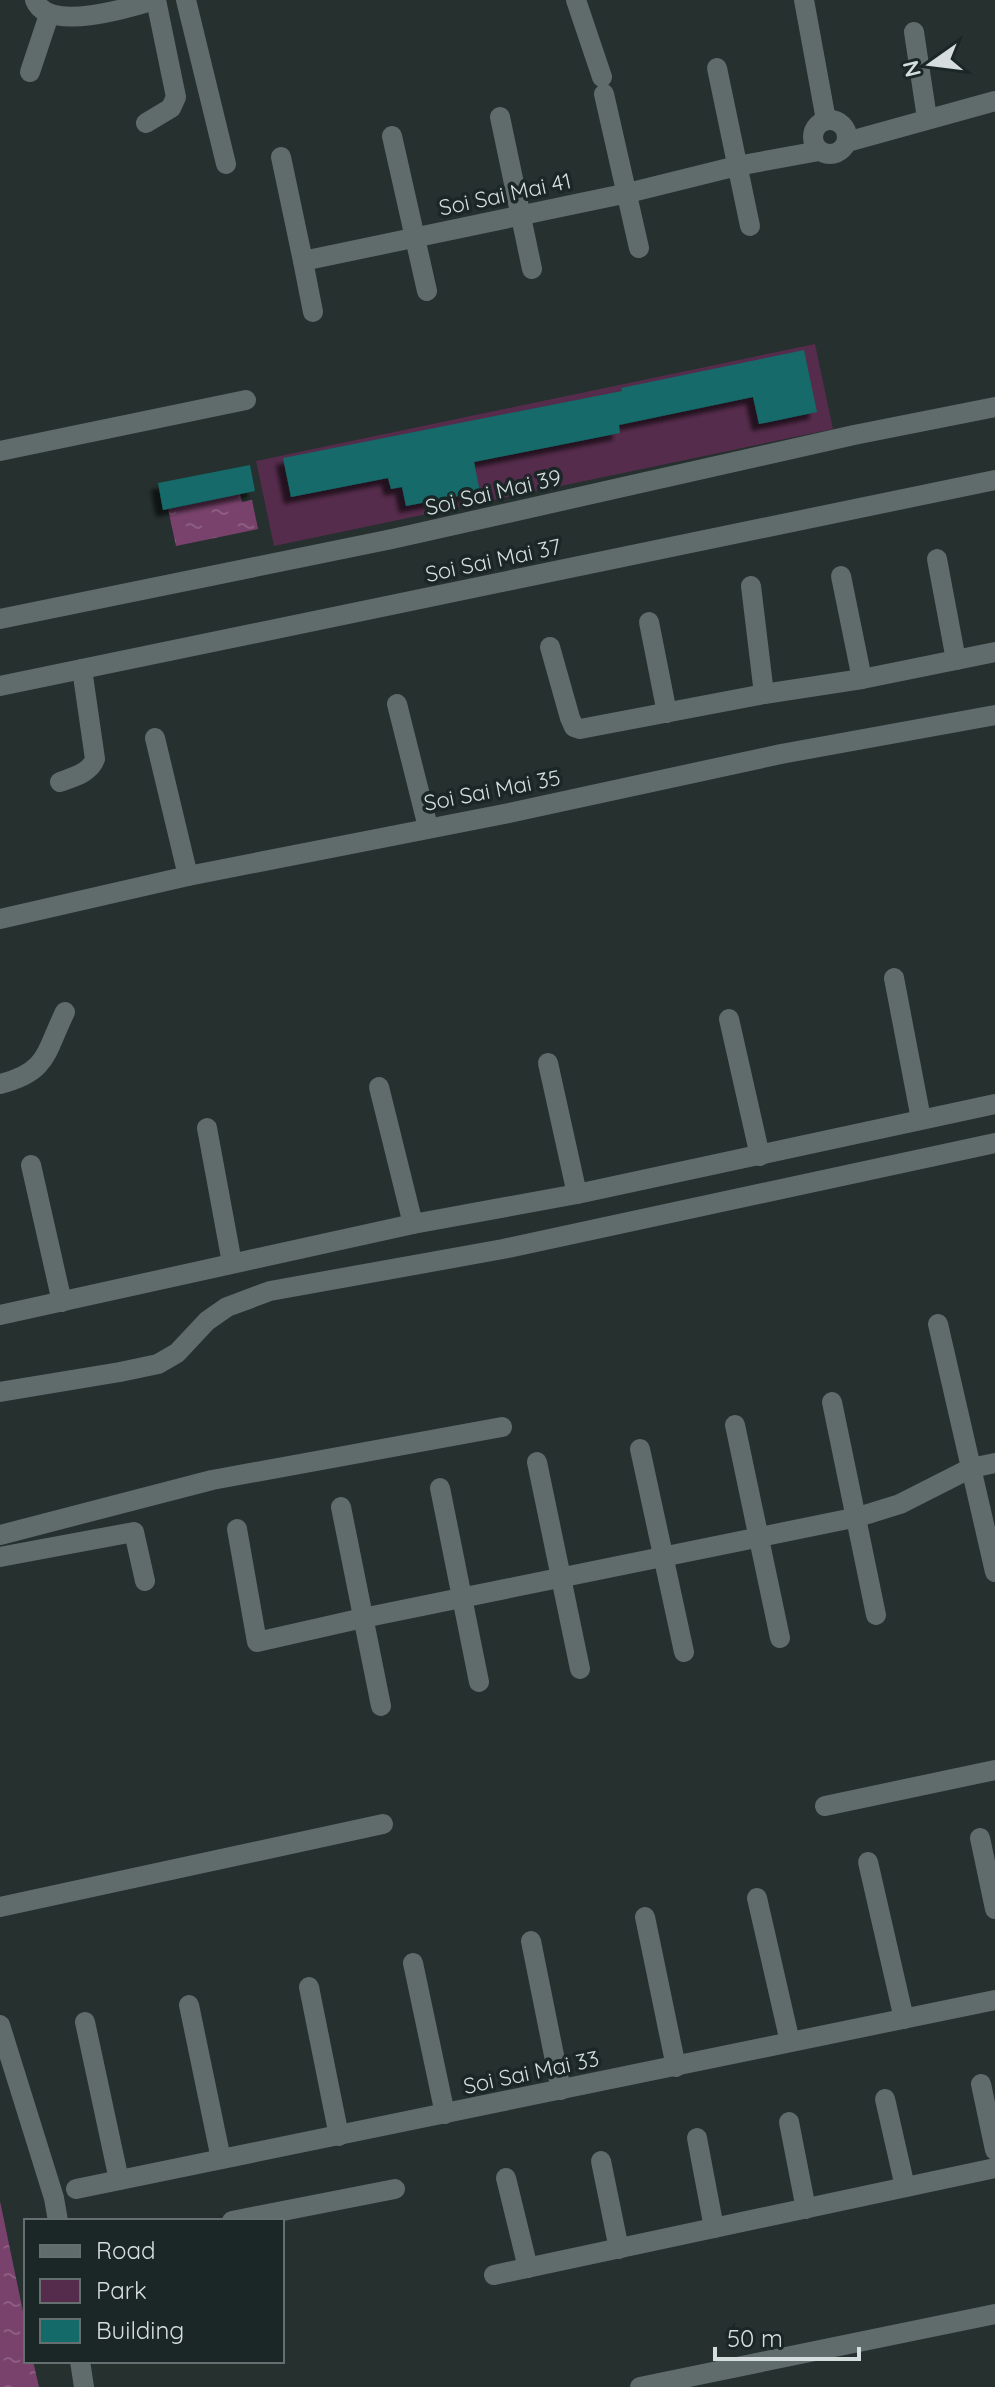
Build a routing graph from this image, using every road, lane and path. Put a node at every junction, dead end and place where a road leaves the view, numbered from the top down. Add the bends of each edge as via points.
1 (186, 0) edge
2 (576, 0) edge
3 (804, 0) edge
4 (151, 1) edge
5 (42, 8) edge
6 (914, 32) dead end
7 (717, 68) dead end
8 (30, 72) dead end
9 (995, 101) edge
10 (500, 117) dead end
11 (927, 118) junction
12 (826, 120) junction
13 (146, 123) dead end
14 (392, 136) dead end
15 (847, 142) junction
16 (819, 151) junction
17 (281, 157) dead end
18 (226, 164) dead end
19 (737, 166) junction
20 (628, 193) junction
21 (521, 216) junction
22 (750, 226) dead end
23 (415, 237) junction
24 (639, 248) dead end
25 (303, 261) junction
26 (532, 269) dead end
27 (427, 291) dead end
28 (313, 312) dead end
29 (246, 400) dead end
30 (995, 407) edge
31 (0, 451) edge
32 (995, 480) edge
33 (937, 559) dead end
34 (841, 576) dead end
35 (751, 586) dead end
36 (0, 619) edge
37 (649, 622) dead end
38 (550, 647) dead end
39 (995, 652) edge
40 (956, 660) junction
41 (82, 669) junction
42 (862, 679) junction
43 (0, 686) edge
44 (764, 694) junction
45 (397, 704) dead end
46 (667, 713) junction
47 (995, 715) edge
48 (155, 738) dead end
49 (60, 782) dead end
50 (428, 827) junction
51 (188, 876) junction
52 (0, 919) edge
53 (894, 978) dead end
54 (65, 1012) dead end
55 (729, 1019) dead end
56 (548, 1063) dead end
57 (0, 1084) edge
58 (379, 1087) dead end
59 (995, 1104) edge
60 (921, 1119) junction
61 (207, 1128) dead end
62 (995, 1143) edge
63 (760, 1156) junction
64 (31, 1165) dead end
65 (577, 1194) junction
66 (413, 1224) junction
67 (232, 1263) junction
68 (62, 1302) junction
69 (0, 1315) edge
70 (938, 1324) dead end
71 (0, 1392) edge
72 (832, 1402) dead end
73 (735, 1425) dead end
74 (502, 1427) dead end
75 (640, 1449) dead end
76 (537, 1462) dead end
77 (995, 1463) edge
78 (971, 1468) junction
79 (440, 1488) dead end
80 (341, 1507) dead end
81 (856, 1518) junction
82 (237, 1529) dead end
83 (0, 1535) edge
84 (759, 1538) junction
85 (0, 1557) edge
86 (664, 1558) junction
87 (995, 1572) edge
88 (561, 1579) junction
89 (145, 1581) dead end
90 (462, 1598) junction
91 (876, 1615) dead end
92 (363, 1618) junction
93 (780, 1638) dead end
94 (684, 1652) dead end
95 (580, 1669) dead end
96 (479, 1682) dead end
97 (381, 1706) dead end
98 (995, 1770) edge
99 (825, 1806) dead end
100 (383, 1824) dead end
101 (980, 1838) dead end
102 (868, 1862) dead end
103 (757, 1898) dead end
104 (0, 1907) edge
105 (995, 1909) edge
106 (645, 1917) dead end
107 (531, 1941) dead end
108 (413, 1963) dead end
109 (309, 1987) dead end
110 (995, 2000) edge
111 (189, 2005) dead end
112 (904, 2019) junction
113 (85, 2022) dead end
114 (0, 2025) edge
115 (790, 2042) junction
116 (676, 2067) junction
117 (981, 2084) dead end
118 (561, 2090) junction
119 (885, 2099) dead end
120 (445, 2114) junction
121 (789, 2122) dead end
122 (339, 2136) junction
123 (697, 2138) dead end
124 (995, 2150) edge
125 (221, 2159) junction
126 (601, 2161) dead end
127 (995, 2168) edge
128 (506, 2178) dead end
129 (119, 2180) junction
130 (905, 2187) junction
131 (76, 2189) dead end
132 (395, 2189) dead end
133 (806, 2209) junction
134 (58, 2219) edge
135 (242, 2219) edge
136 (714, 2228) junction
137 (619, 2249) junction
138 (528, 2268) junction
139 (494, 2275) dead end
140 (995, 2314) edge
141 (80, 2363) edge
142 (84, 2387) edge
143 (640, 2387) edge

1 - 18 street
2 - 20 street
3 - 12 street
4 - 5 street via 72,18
4 - 13 street via 176,97 171,108
5 - 8 street
6 - 11 street
7 - 19 street
9 - 11 street
10 - 21 street
11 - 15 street
12 - 15 street via 842,125
12 - 16 street via 813,133
14 - 23 street
15 - 16 street via 835,154
16 - 19 street, Soi Sai Mai 41
17 - 25 street
19 - 20 street, Soi Sai Mai 41
19 - 22 street
20 - 21 street, Soi Sai Mai 41
20 - 24 street
21 - 23 street, Soi Sai Mai 41
21 - 26 street
23 - 25 street, Soi Sai Mai 41
23 - 27 street
25 - 28 street
29 - 31 street
30 - 36 street, Soi Sai Mai 39
32 - 41 street, Soi Sai Mai 37
33 - 40 street
34 - 42 street
35 - 44 street
37 - 46 street
38 - 46 street via 574,727 591,729
39 - 40 street
40 - 42 street
41 - 43 street, Soi Sai Mai 37
41 - 49 street via 95,759 85,771
42 - 44 street
44 - 46 street
45 - 50 street
47 - 50 street, Soi Sai Mai 35
48 - 51 street
50 - 51 street, Soi Sai Mai 35
51 - 52 street, Soi Sai Mai 35
53 - 60 street
54 - 57 street via 43,1063 22,1079
55 - 63 street
56 - 65 street
58 - 66 street
59 - 60 street
60 - 63 street
61 - 67 street
62 - 71 street via 503,1249 270,1291 227,1307 158,1364
63 - 65 street
64 - 68 street
65 - 66 street
66 - 67 street
67 - 68 street
68 - 69 street
70 - 78 street
72 - 81 street
73 - 84 street
74 - 83 street via 212,1480
75 - 86 street
76 - 88 street
77 - 78 street
78 - 81 street via 900,1504
78 - 87 street
79 - 90 street
80 - 92 street
81 - 84 street
81 - 91 street
82 - 92 street via 257,1642
84 - 86 street
84 - 93 street
85 - 89 street via 134,1532
86 - 88 street
86 - 94 street
88 - 90 street
88 - 95 street
90 - 92 street
90 - 96 street
92 - 97 street
98 - 99 street
100 - 104 street
101 - 105 street
102 - 112 street
103 - 115 street
106 - 116 street
107 - 118 street
108 - 120 street
109 - 122 street
110 - 112 street, Soi Sai Mai 33
111 - 125 street
112 - 115 street, Soi Sai Mai 33
113 - 129 street
114 - 134 street
115 - 116 street, Soi Sai Mai 33
116 - 118 street, Soi Sai Mai 33
117 - 124 street
118 - 120 street, Soi Sai Mai 33
119 - 130 street
120 - 122 street, Soi Sai Mai 33
121 - 133 street
122 - 125 street, Soi Sai Mai 33
123 - 136 street
125 - 129 street, Soi Sai Mai 33
126 - 137 street
127 - 130 street
128 - 138 street
129 - 131 street, Soi Sai Mai 33
130 - 133 street
132 - 135 street
133 - 136 street
136 - 137 street
137 - 138 street
138 - 139 street
140 - 143 street
141 - 142 street

